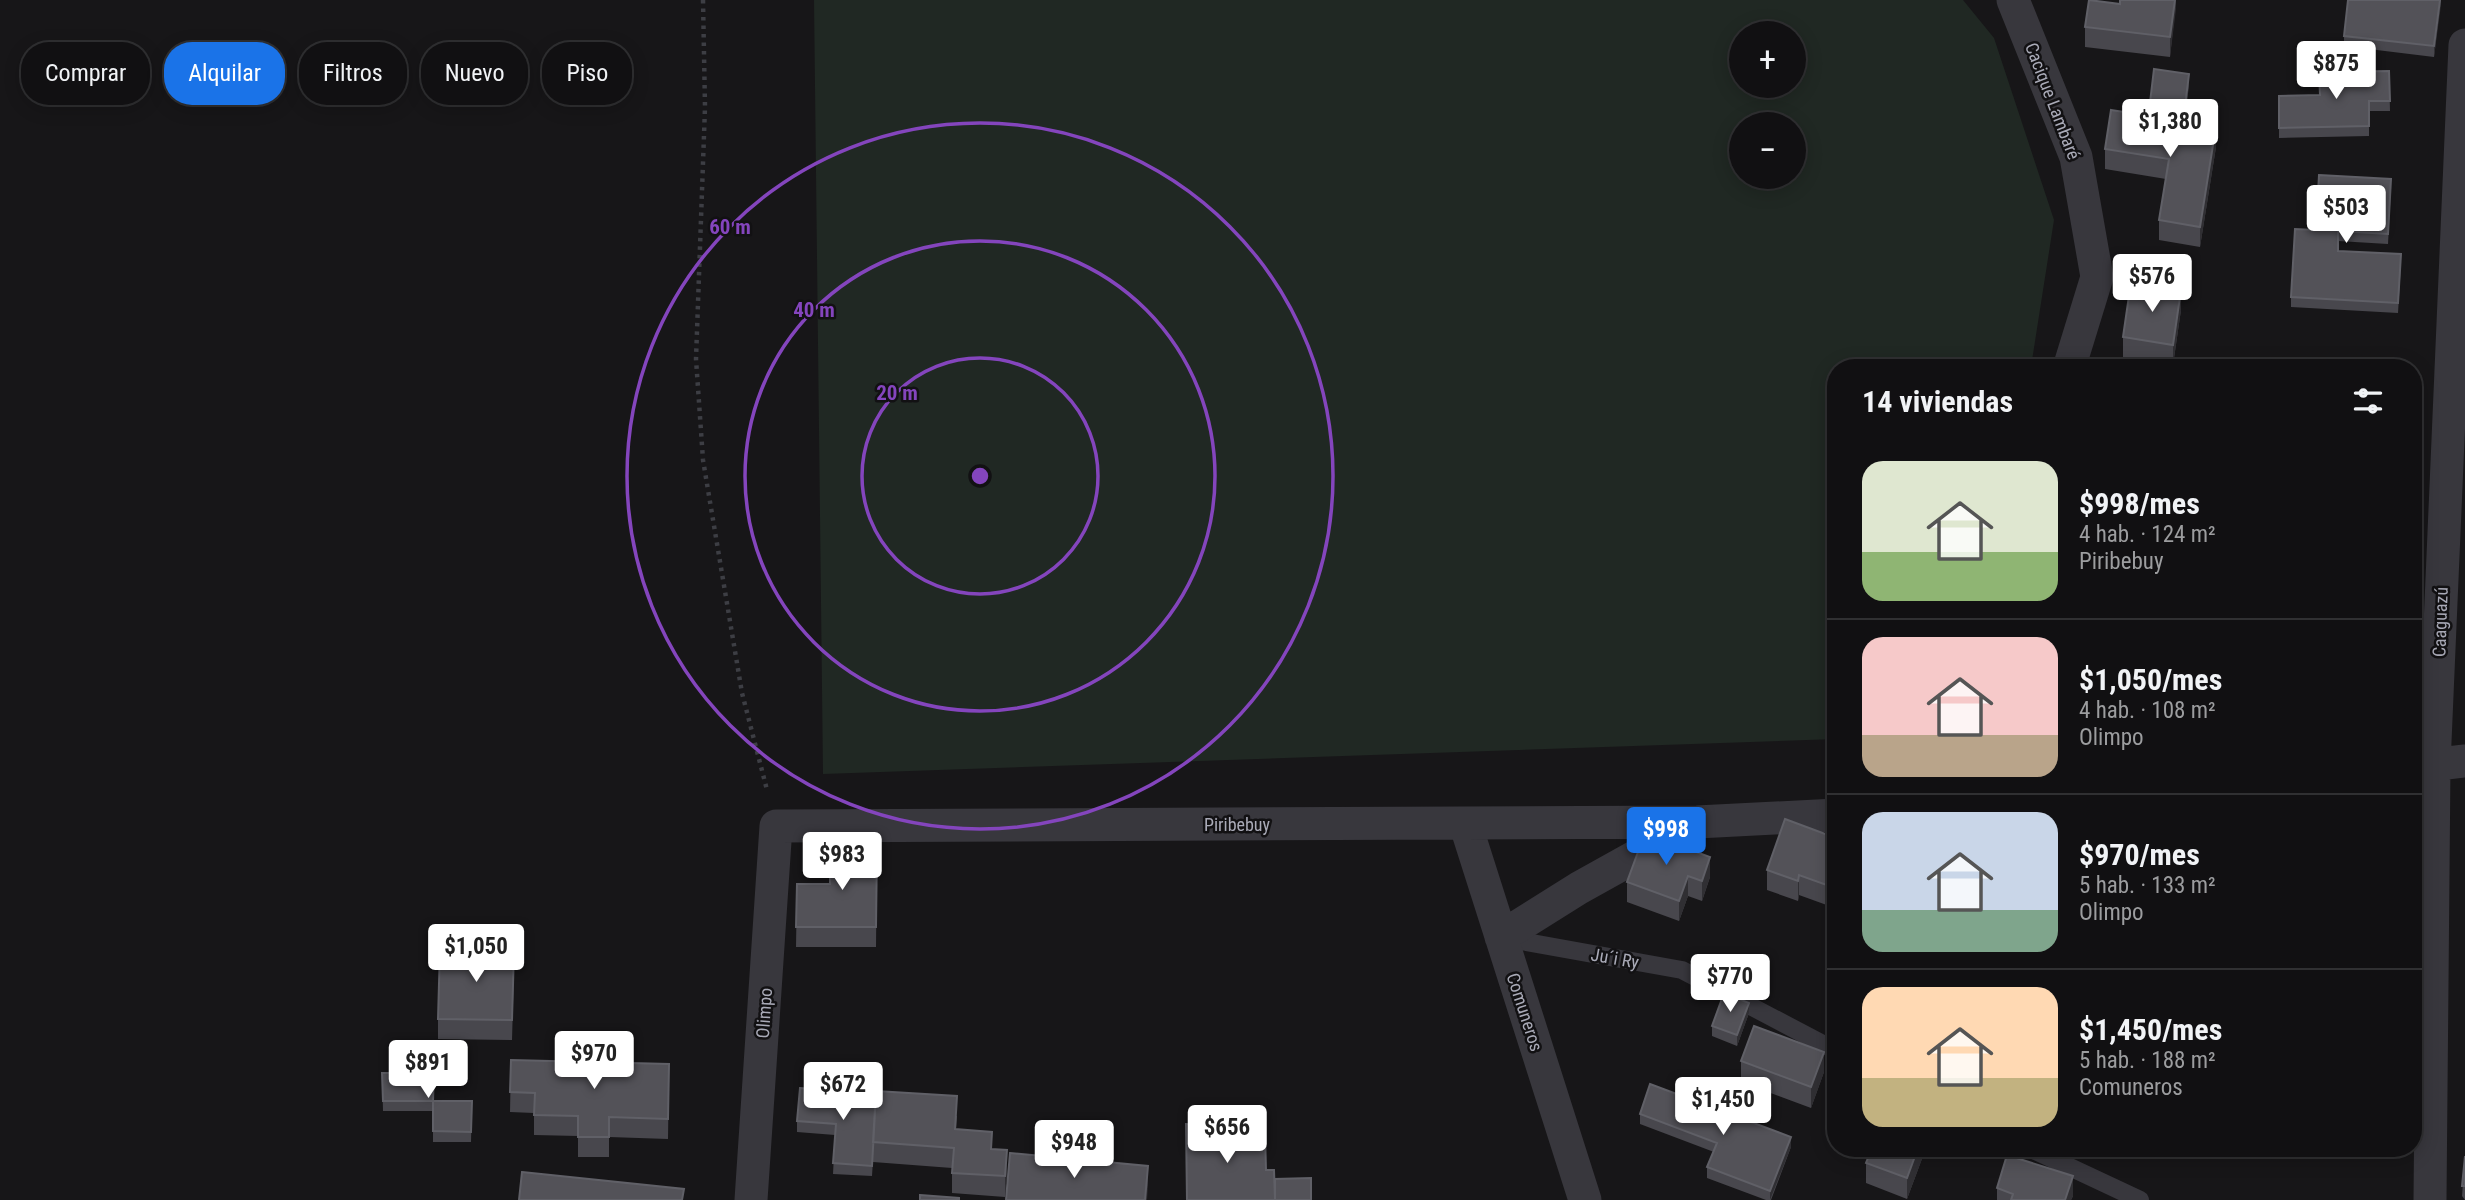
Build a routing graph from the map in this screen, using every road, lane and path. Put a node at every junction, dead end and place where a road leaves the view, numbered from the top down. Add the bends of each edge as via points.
1 (704, 0) edge
2 (2013, 0) edge
3 (2465, 45) edge
4 (2072, 359) edge
5 (2437, 764) edge
6 (1827, 815) edge
7 (1697, 822) junction
8 (1465, 823) junction
9 (776, 825) junction
10 (1501, 937) junction
11 (1827, 1046) edge
12 (2048, 1157) edge
13 (751, 1200) edge
14 (1585, 1200) edge
15 (2140, 1200) edge
16 (2430, 1200) edge

1 - 9 path via 696,359 703,460 743,693
2 - 4 street, Cacique Lambaré via 2076,157 2097,277
3 - 5 street, Caaguazú
5 - 16 street, Caaguazú
6 - 7 street, Piribebuy
7 - 8 street, Piribebuy
7 - 10 street, Piribebuy
8 - 9 street, Piribebuy
8 - 10 street, Comuneros
9 - 13 street, Olimpo
10 - 11 lane, Ju´i Ry via 1682,970
10 - 14 street, Comuneros
12 - 15 lane

